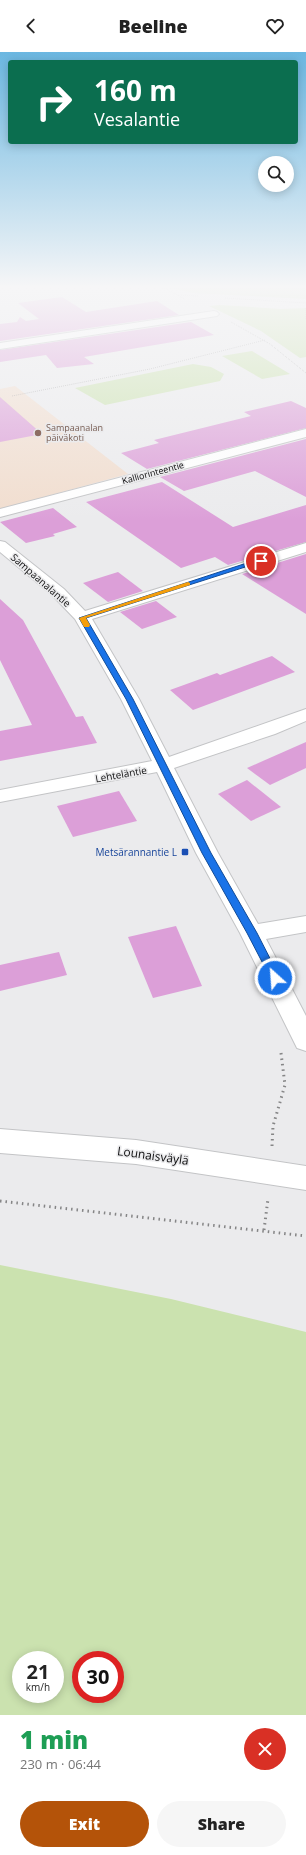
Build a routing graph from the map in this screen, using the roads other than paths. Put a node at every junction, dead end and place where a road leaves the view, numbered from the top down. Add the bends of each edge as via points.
1 (306, 433) edge
2 (0, 513) edge
3 (0, 545) edge
4 (306, 547) edge
5 (82, 618) junction
6 (306, 716) edge
7 (164, 765) junction
8 (0, 796) edge
9 (306, 924) edge
10 (252, 933) junction
11 (306, 1041) edge
12 (0, 1142) edge
13 (306, 1178) edge

1 - 2 street, Kalliorinteentie
3 - 5 street, Sampaanalantie via 58,592
4 - 5 street
5 - 7 street, Sampaanalantie via 130,699
6 - 7 street, Lehteläntie
7 - 8 street, Lehteläntie
7 - 10 street, Sampaanalantie via 206,853
9 - 10 street
10 - 11 street, Sampaanalantie
12 - 13 street, Lounaisväylä via 136,1152

